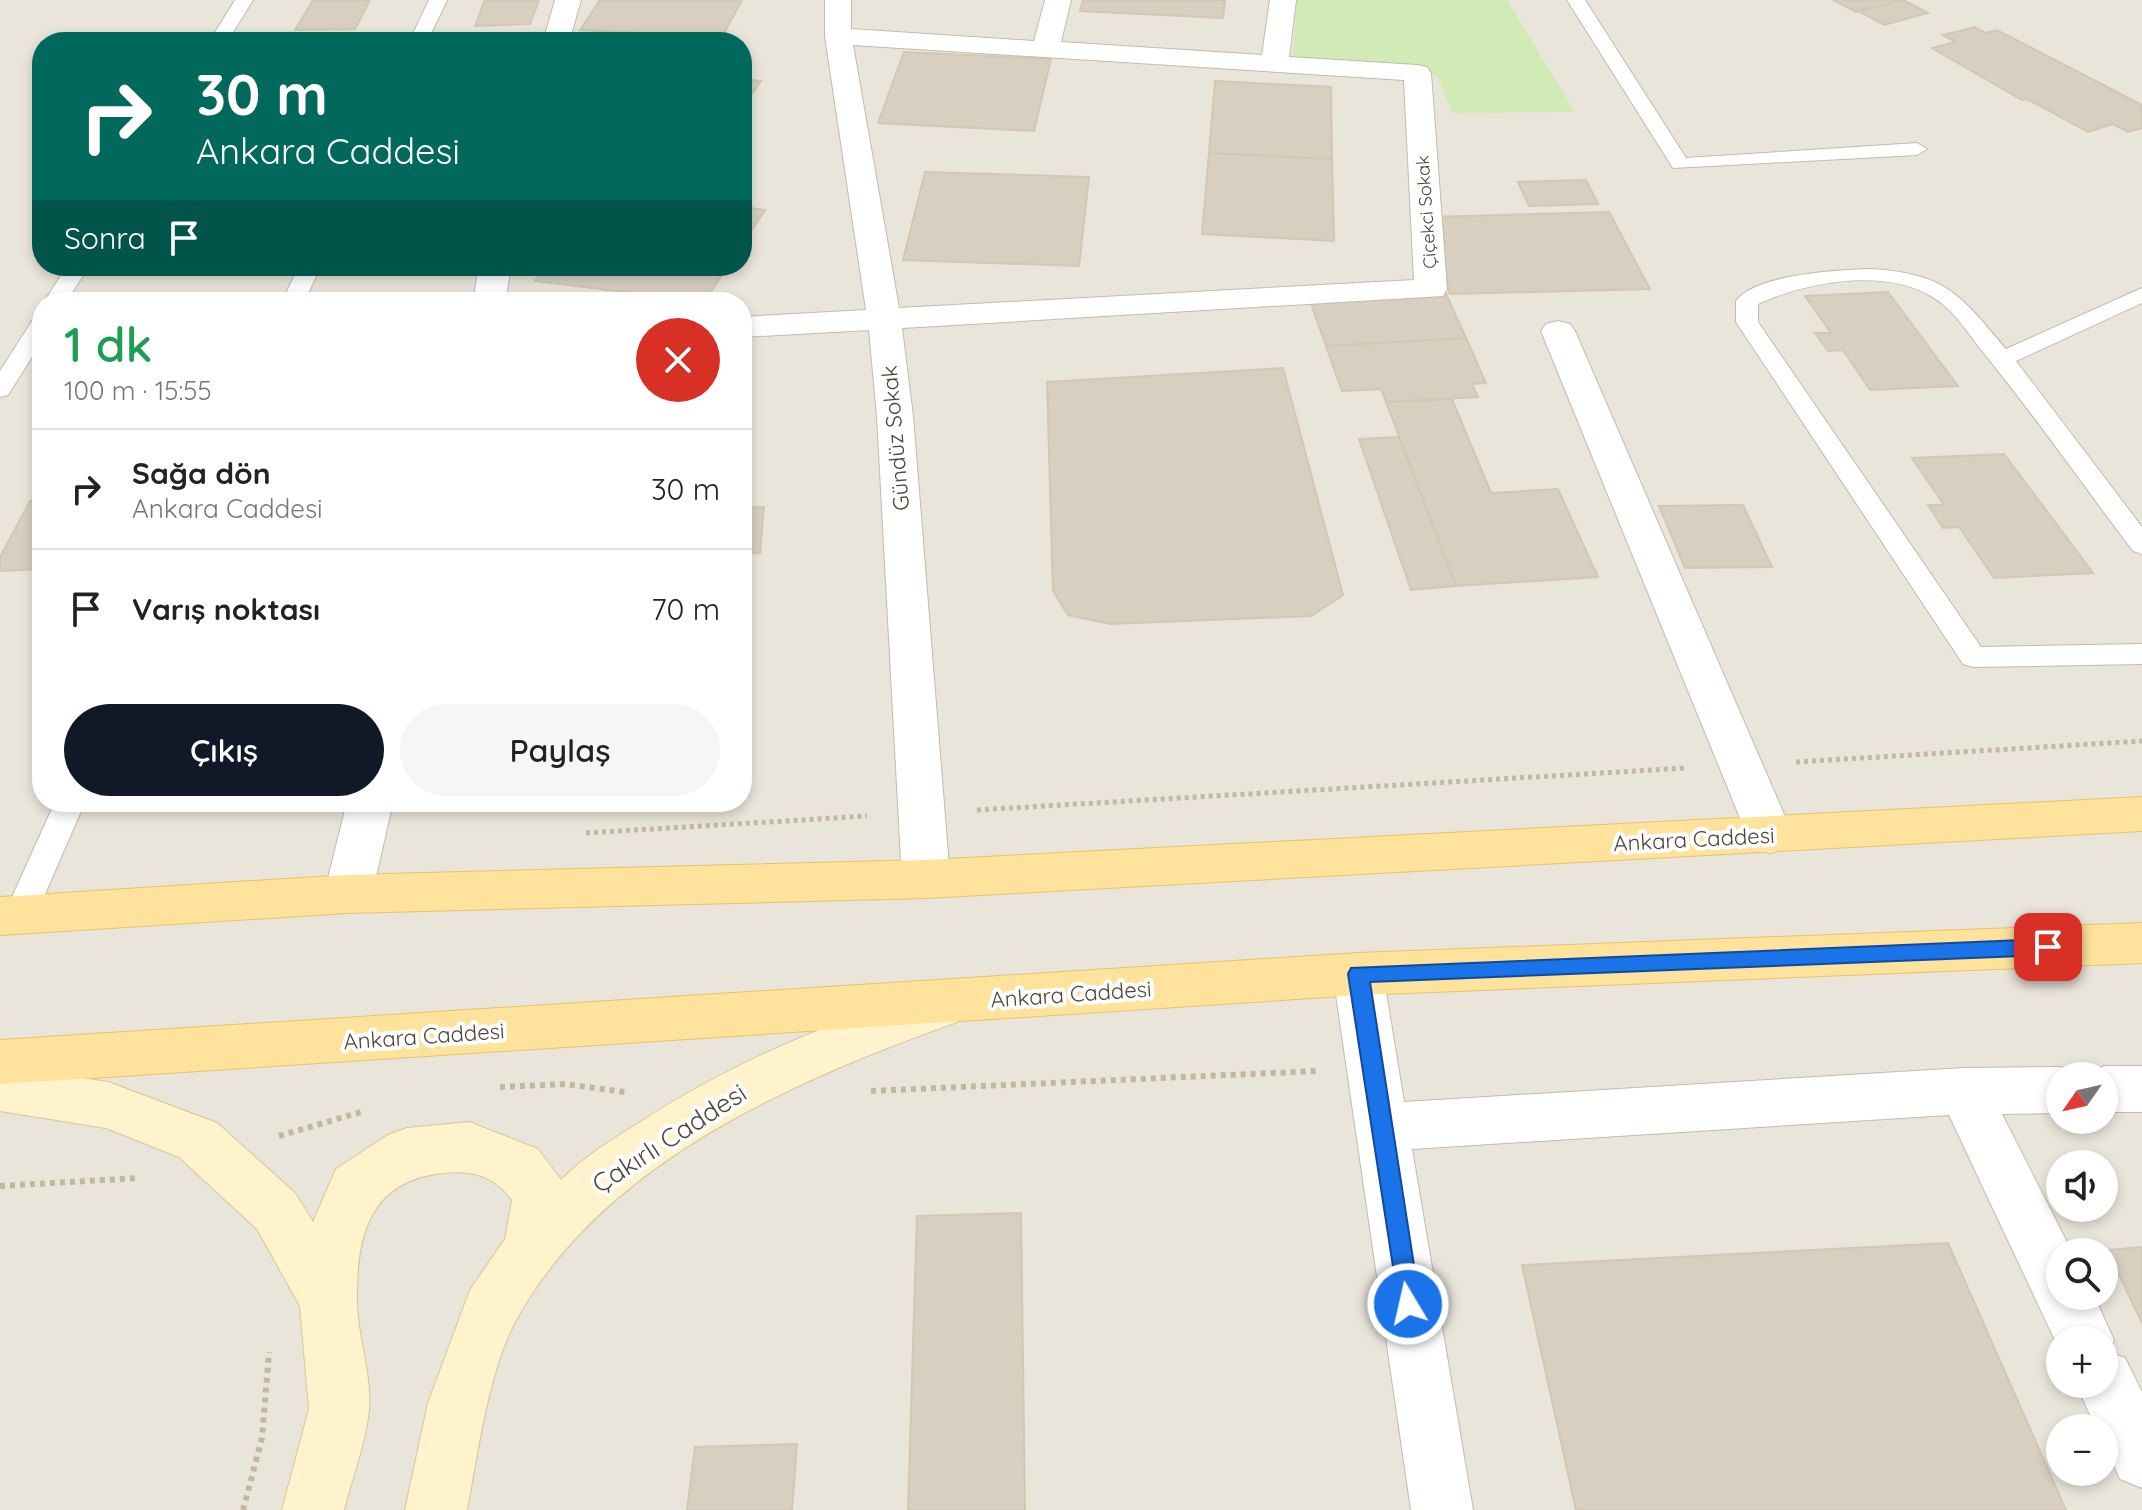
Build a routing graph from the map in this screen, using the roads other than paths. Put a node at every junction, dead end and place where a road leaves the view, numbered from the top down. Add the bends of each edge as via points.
1 (244, 0) edge
2 (438, 0) edge
3 (568, 0) edge
4 (1058, 0) edge
5 (1283, 0) edge
6 (1576, 0) edge
7 (838, 18) edge
8 (224, 32) edge
9 (423, 32) edge
10 (559, 32) edge
11 (1046, 47) junction
12 (1274, 64) junction
13 (1917, 149) dead end
14 (2142, 295) edge
15 (884, 318) junction
16 (752, 326) edge
17 (1558, 331) dead end
18 (32, 339) edge
19 (2002, 359) junction
20 (0, 390) edge
21 (2142, 545) edge
22 (2142, 654) edge
23 (65, 812) edge
24 (368, 812) edge
25 (2142, 814) edge
26 (1770, 835) junction
27 (926, 879) junction
28 (348, 894) junction
29 (10, 915) edge
30 (2142, 943) edge
31 (1358, 974) junction
32 (952, 1002) junction
33 (0, 1062) edge
34 (0, 1088) edge
35 (2118, 1089) edge
36 (2142, 1089) edge
37 (2046, 1090) edge
38 (1964, 1091) junction
39 (1380, 1127) junction
40 (532, 1248) junction
41 (2046, 1259) edge
42 (328, 1300) junction
43 (2113, 1398) edge
44 (2142, 1457) edge
45 (313, 1510) edge
46 (436, 1510) edge
47 (1442, 1510) edge

1 - 8 lane
2 - 9 lane
3 - 10 street
4 - 11 street
5 - 12 street
6 - 13 lane via 1680,164
7 - 11 street, Çiçekci Sokak
7 - 15 street, Gündüz Sokak
11 - 12 street, Çiçekci Sokak
12 - 15 street, Çiçekci Sokak via 1417,73 1431,289
14 - 19 lane
15 - 16 street, Çiçekci Sokak
15 - 27 street, Gündüz Sokak
17 - 26 street
18 - 20 lane
19 - 21 lane
19 - 22 lane via 1942,292 1907,276 1804,283 1747,301 1747,322 1973,657
23 - 29 lane
24 - 28 street
25 - 26 main road, Ankara Caddesi
26 - 27 main road, Ankara Caddesi
27 - 28 main road, Ankara Caddesi
28 - 29 main road, Ankara Caddesi
30 - 31 main road, Ankara Caddesi
31 - 32 main road, Ankara Caddesi
31 - 39 street
32 - 33 main road, Ankara Caddesi
32 - 40 street, Çakırlı Caddesi via 831,1045 715,1102 602,1176
34 - 42 street via 108,1105 198,1140 276,1211
35 - 36 street
37 - 38 street
38 - 39 street
38 - 41 street
39 - 47 street
40 - 42 street via 540,1194 519,1166 469,1146 407,1152 355,1187 337,1231
40 - 46 street, Çakırlı Caddesi via 490,1310 458,1403
42 - 45 street via 339,1409
43 - 44 street

